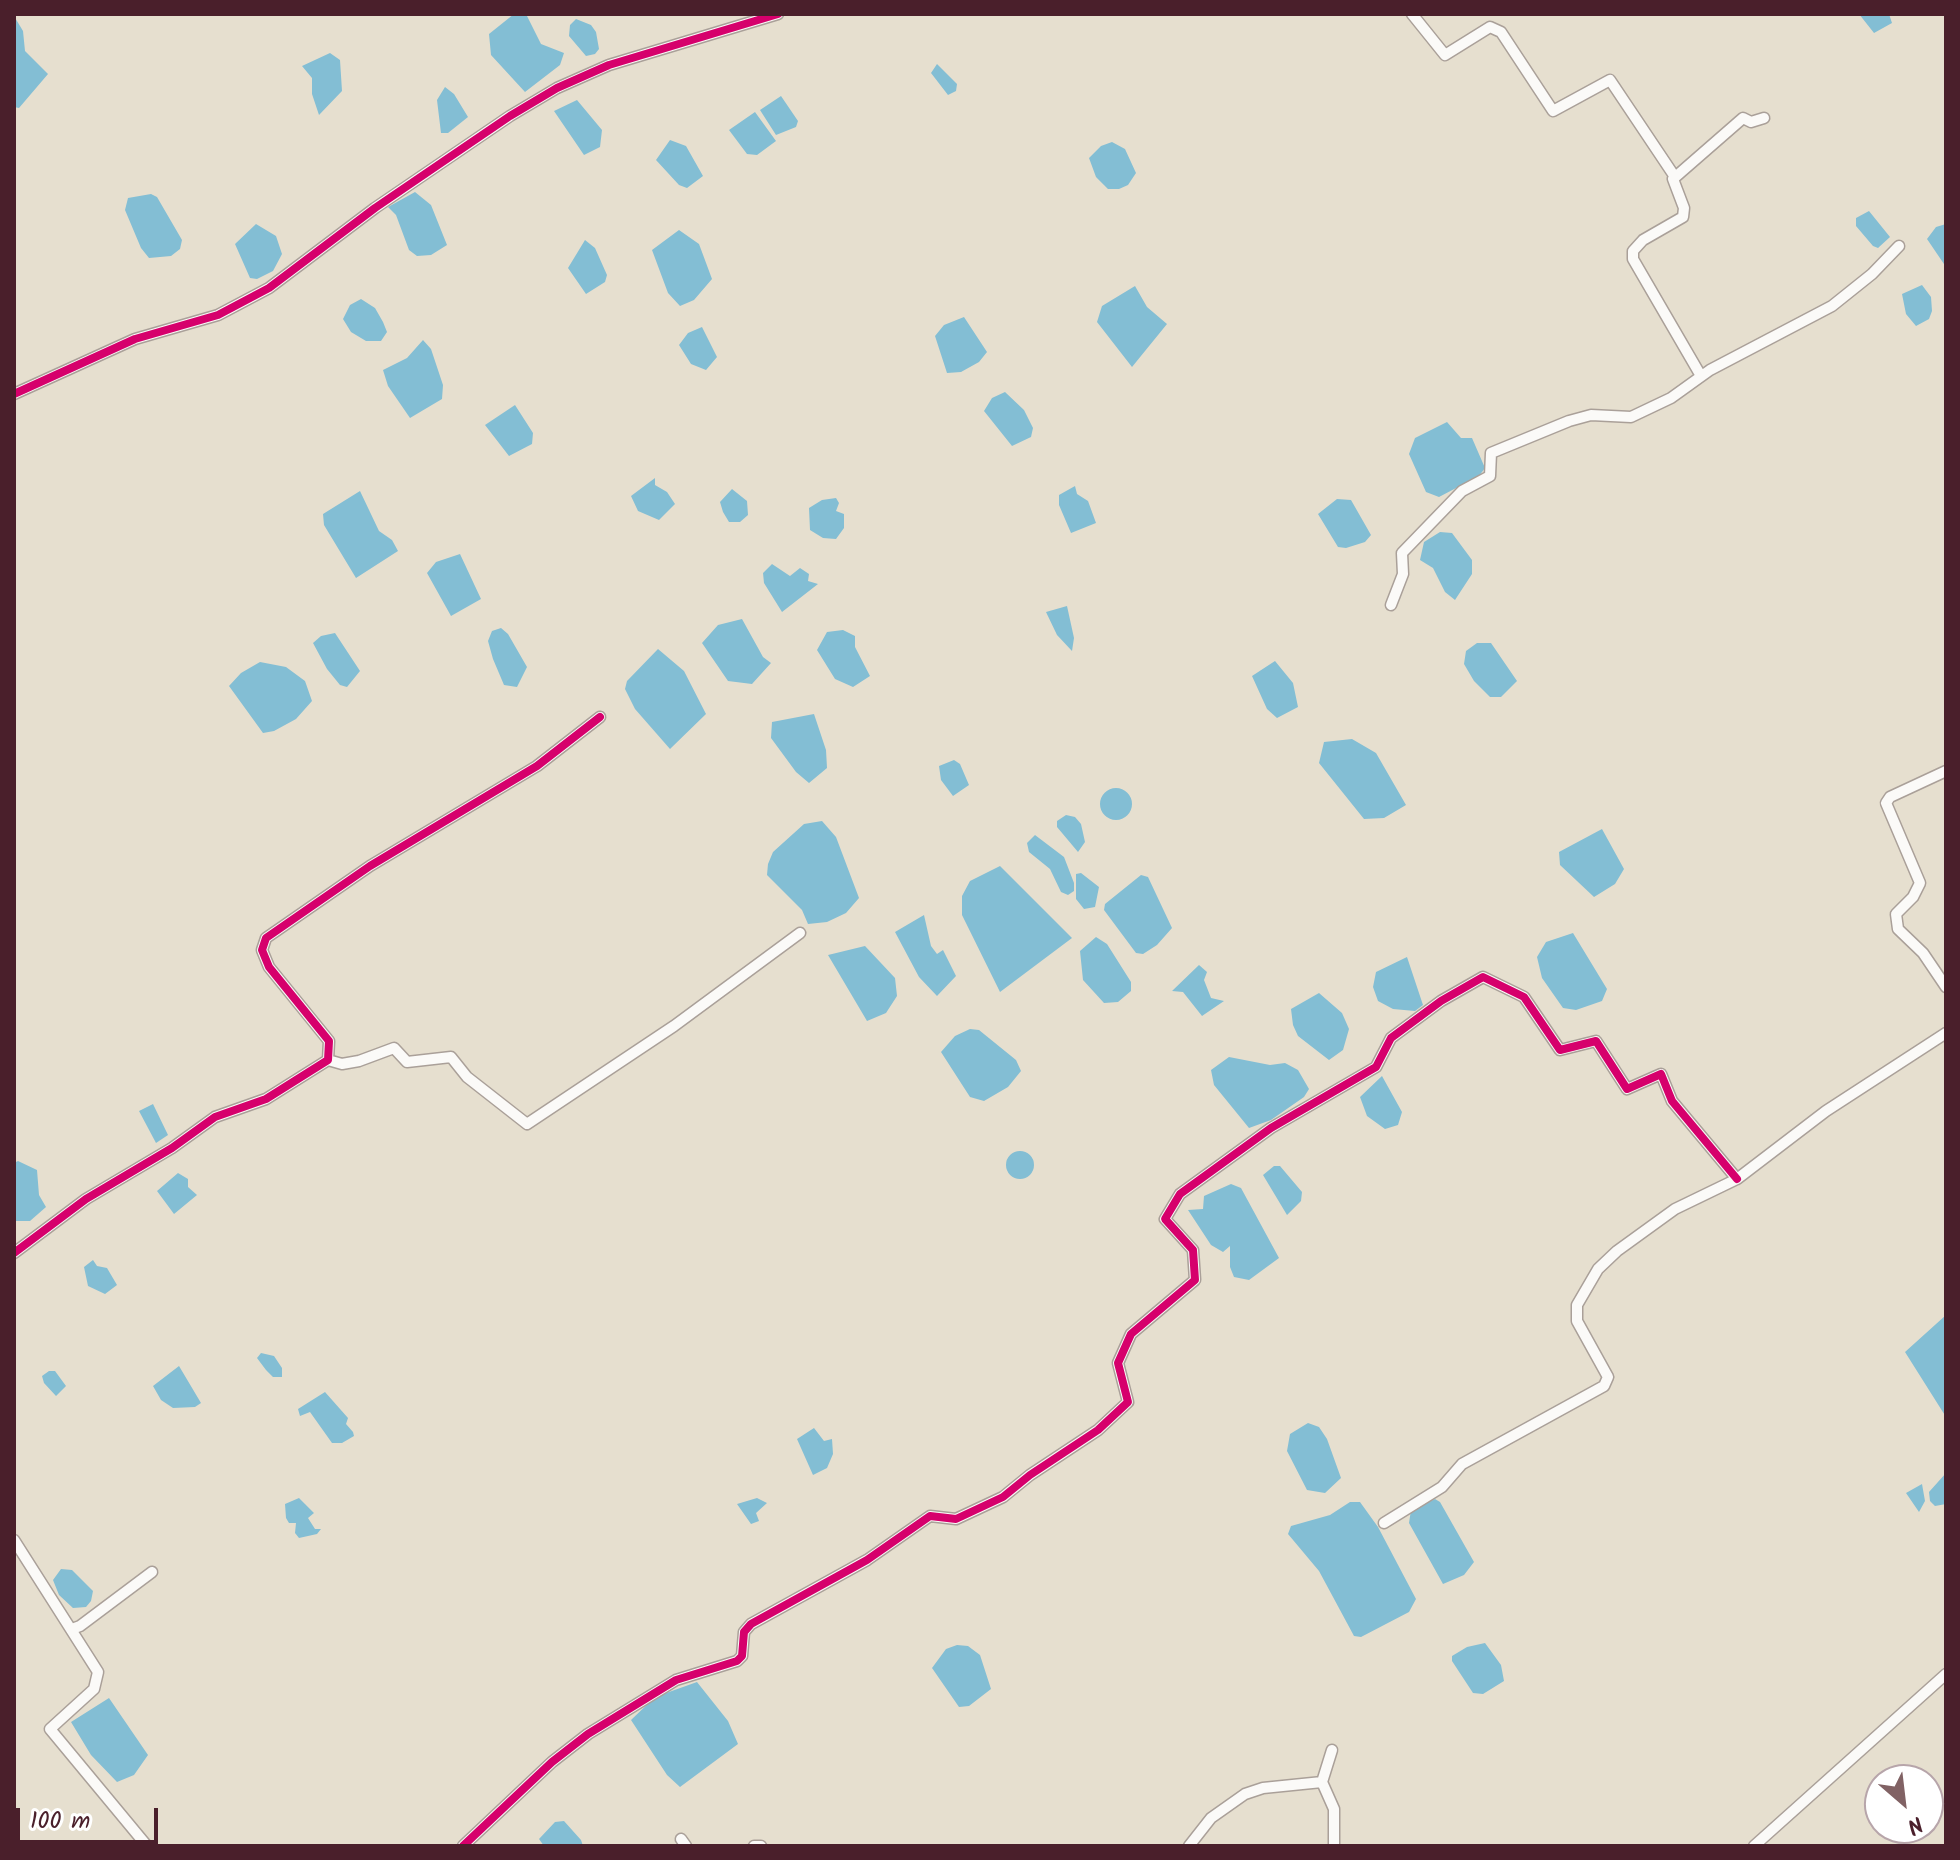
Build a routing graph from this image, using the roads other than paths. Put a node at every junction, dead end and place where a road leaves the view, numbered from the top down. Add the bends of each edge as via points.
1 (778, 14) edge
2 (1412, 14) edge
3 (1764, 118) dead end
4 (1675, 177) junction
5 (1899, 246) dead end
6 (1701, 376) junction
7 (14, 394) edge
8 (1391, 605) dead end
9 (600, 717) dead end
10 (1946, 771) edge
11 (800, 933) dead end
12 (1946, 987) edge
13 (1946, 1033) edge
14 (328, 1060) junction
15 (1737, 1179) junction
16 (14, 1253) edge
17 (1384, 1523) dead end
18 (14, 1540) edge
19 (152, 1572) dead end
20 (72, 1629) junction
21 (1946, 1674) edge
22 (1332, 1750) dead end
23 (1322, 1782) junction
24 (147, 1846) edge
25 (463, 1846) edge
26 (754, 1846) edge
27 (761, 1846) edge
28 (1189, 1846) edge
29 (1334, 1846) edge
30 (1754, 1846) edge

1 - 7 street via 609,65 557,88 375,208 269,288 218,315 135,339
2 - 4 street via 1445,55 1490,27 1501,32 1553,111 1610,80
3 - 4 street via 1743,118
4 - 6 street via 1683,217 1643,240 1633,259
5 - 6 street via 1832,306
6 - 8 street via 1631,417 1591,415 1491,453 1490,476 1462,491 1402,553 1403,574
9 - 14 street via 537,766 370,866 266,938 262,950 269,967 329,1041
10 - 12 street via 1886,803 1920,883 1896,914 1898,929
11 - 14 street via 527,1124 467,1077 451,1057 407,1062 394,1048 359,1061
13 - 15 street via 1826,1111
14 - 16 street via 266,1099 215,1117 86,1199
15 - 17 street via 1675,1209 1598,1269 1577,1305 1577,1321 1608,1377 1604,1386 1462,1464 1442,1487
15 - 25 street via 1672,1101 1661,1074 1627,1089 1596,1041 1560,1050 1524,997 1483,977 1391,1038 1376,1067 1271,1128 1180,1194 1165,1219 1193,1250 1195,1280 1131,1334 1118,1363 1128,1402 1098,1430 1003,1497 956,1519 930,1516 867,1560 751,1624 737,1661 676,1680 588,1734
18 - 20 street
19 - 20 street
20 - 24 street via 98,1672 94,1689 50,1729
21 - 30 street
22 - 23 street
23 - 28 street via 1245,1794 1211,1818
23 - 29 street via 1334,1809
26 - 27 street

